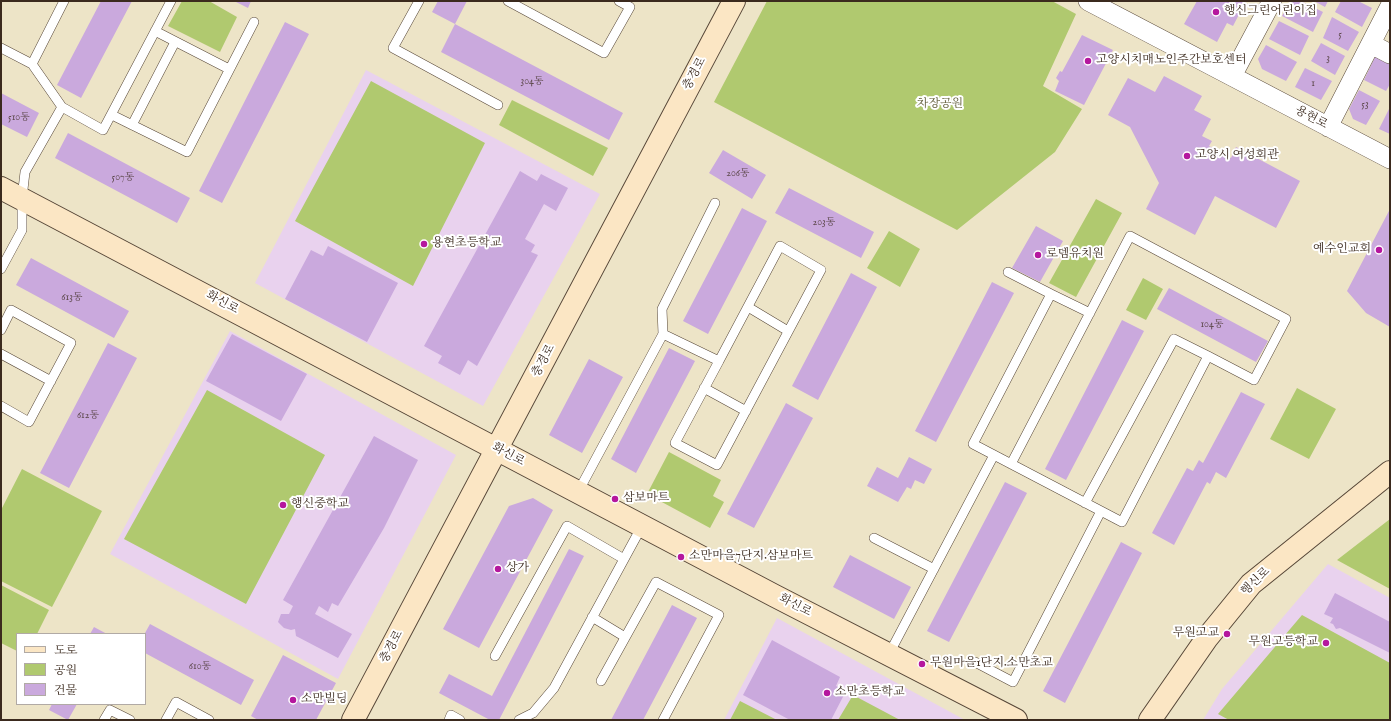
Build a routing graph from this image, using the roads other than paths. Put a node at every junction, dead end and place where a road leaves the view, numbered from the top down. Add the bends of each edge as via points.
1 (64, 1) edge
2 (171, 1) edge
3 (419, 1) edge
4 (508, 1) edge
5 (619, 1) edge
6 (734, 1) edge
7 (1088, 1) edge
8 (1272, 1) edge
9 (1390, 6) edge
10 (254, 22) dead end
11 (155, 31) junction
12 (175, 42) junction
13 (1371, 44) junction
14 (1, 48) edge
15 (1390, 54) edge
16 (32, 64) junction
17 (229, 69) junction
18 (1232, 76) junction
19 (498, 105) dead end
20 (62, 107) junction
21 (112, 115) junction
22 (132, 124) junction
23 (1328, 126) junction
24 (1390, 159) edge
25 (1, 188) edge
26 (22, 198) junction
27 (715, 203) dead end
28 (1, 269) edge
29 (1008, 272) dead end
30 (1051, 294) junction
31 (748, 307) junction
32 (1090, 313) junction
33 (1, 330) edge
34 (788, 331) junction
35 (663, 334) junction
36 (1, 354) edge
37 (1208, 356) junction
38 (719, 361) junction
39 (51, 381) junction
40 (704, 388) junction
41 (1, 406) edge
42 (746, 411) junction
43 (497, 449) junction
44 (994, 455) junction
45 (1011, 464) junction
46 (1390, 472) edge
47 (578, 492) junction
48 (1085, 503) junction
49 (1101, 511) junction
50 (642, 526) junction
51 (874, 538) dead end
52 (624, 559) junction
53 (934, 569) junction
54 (592, 618) junction
55 (625, 637) junction
56 (889, 654) junction
57 (495, 656) dead end
58 (975, 662) dead end
59 (601, 681) dead end
60 (111, 707) edge
61 (104, 720) edge
62 (130, 720) edge
63 (166, 720) edge
64 (209, 720) edge
65 (354, 720) edge
66 (449, 720) edge
67 (460, 720) edge
68 (519, 720) edge
69 (663, 720) edge
70 (1016, 720) edge
71 (1150, 720) edge

1 - 16 lane
2 - 11 lane
3 - 19 lane via 393,48
4 - 5 lane via 604,54 630,7
6 - 43 main road, 충경로
7 - 18 street, 용현로
8 - 18 street
9 - 13 street
10 - 17 lane
11 - 12 lane
11 - 21 lane
12 - 17 lane
12 - 22 lane
13 - 15 street
13 - 23 street
14 - 16 lane
16 - 20 lane
17 - 22 lane via 187,152
18 - 23 street, 용현로
20 - 21 lane via 103,130
20 - 26 lane via 25,172
21 - 22 lane
23 - 24 street, 용현로
25 - 26 main road, 화신로
26 - 28 lane via 22,230
26 - 43 main road, 화신로
27 - 35 lane via 662,309
29 - 30 lane
30 - 32 lane
30 - 44 lane via 973,444
31 - 34 lane
31 - 34 lane via 780,246 821,270
31 - 38 lane
32 - 37 lane via 1130,236 1286,319 1254,380
32 - 45 lane
33 - 39 lane via 10,310 71,343
34 - 42 lane
35 - 38 lane
35 - 47 lane
36 - 39 lane
37 - 48 lane via 1174,339
37 - 49 lane via 1122,522
38 - 40 lane
39 - 41 lane via 29,422
40 - 42 lane
40 - 42 lane via 675,443 717,465
43 - 47 main road, 화신로
43 - 65 main road, 충경로
44 - 45 lane
44 - 53 lane
45 - 48 lane
46 - 71 main road, 행신로 via 1251,584 1207,638
47 - 50 main road, 화신로
48 - 49 lane
49 - 58 lane via 1013,682
50 - 52 lane
50 - 56 main road, 화신로
51 - 53 lane
52 - 54 lane
52 - 57 lane via 567,526
53 - 56 lane
54 - 55 lane
54 - 68 lane via 554,688 532,713
55 - 59 lane
55 - 69 lane via 656,582 719,615
56 - 70 main road, 화신로
60 - 61 lane
60 - 62 lane
63 - 64 lane via 176,702
66 - 67 lane via 452,715

